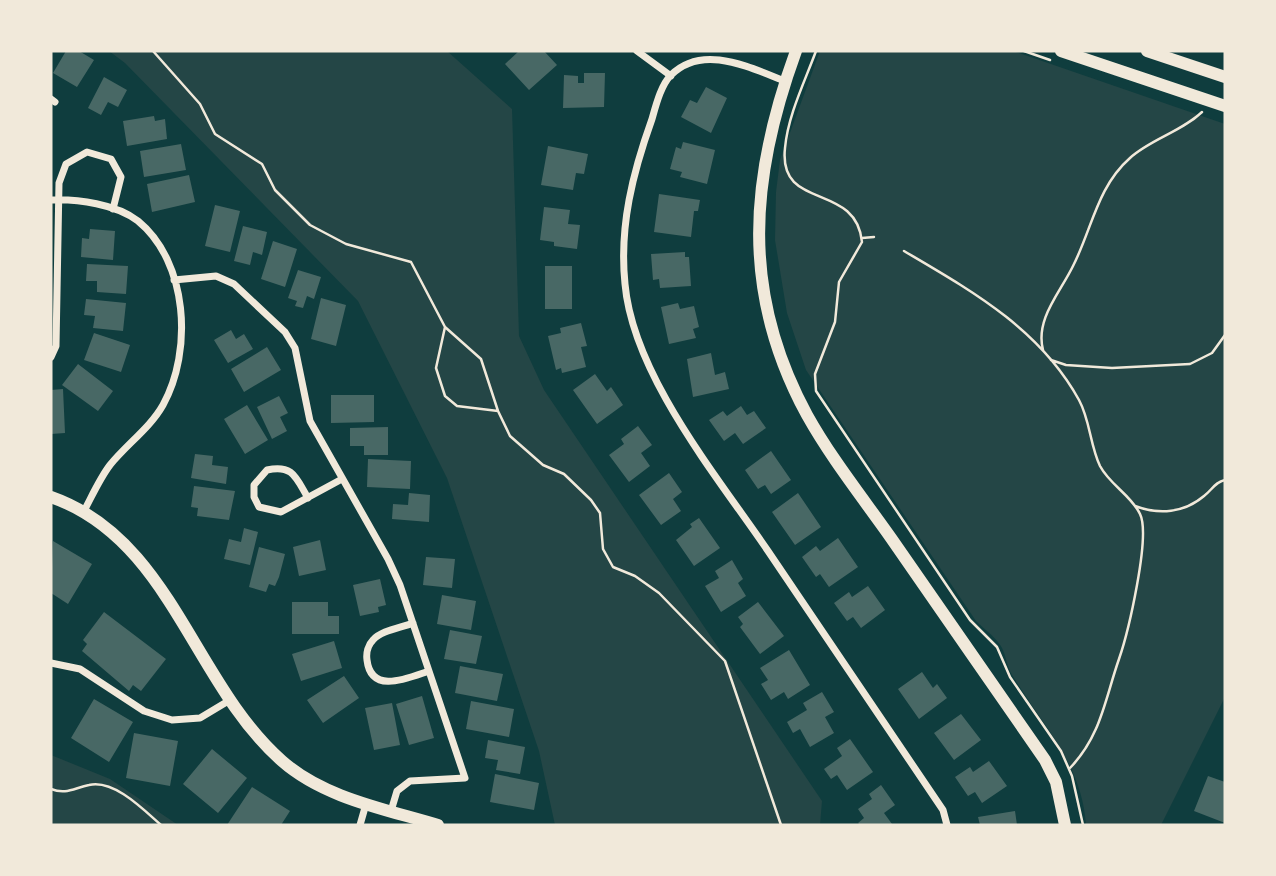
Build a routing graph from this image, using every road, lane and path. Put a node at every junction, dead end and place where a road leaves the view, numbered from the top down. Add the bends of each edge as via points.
1 (153, 51) edge
2 (637, 51) edge
3 (796, 51) edge
4 (816, 51) edge
5 (1061, 51) edge
6 (1147, 51) edge
7 (670, 76) junction
8 (1225, 77) edge
9 (785, 81) junction
10 (1225, 106) edge
11 (1202, 112) dead end
12 (55, 200) edge
13 (113, 209) junction
14 (874, 237) dead end
15 (862, 238) junction
16 (904, 251) dead end
17 (174, 280) junction
18 (51, 326) edge
19 (445, 327) junction
20 (1225, 335) edge
21 (56, 337) junction
22 (1044, 355) junction
23 (51, 357) edge
24 (498, 411) junction
25 (342, 479) junction
26 (1225, 480) edge
27 (51, 497) edge
28 (308, 498) junction
29 (1136, 506) junction
30 (84, 511) junction
31 (413, 623) junction
32 (51, 663) edge
33 (429, 671) junction
34 (230, 700) junction
35 (1070, 768) junction
36 (51, 789) edge
37 (366, 804) junction
38 (391, 811) junction
39 (161, 825) edge
40 (360, 825) edge
41 (438, 825) edge
42 (781, 825) edge
43 (947, 825) edge
44 (1065, 825) edge
45 (1083, 825) edge

1 - 19 path via 200,103 215,134 262,164 275,190 310,225 346,244 411,262
2 - 7 street
3 - 9 street
4 - 15 path via 789,129 785,158 793,179 804,190 852,213
5 - 10 street
6 - 8 street
7 - 9 street via 693,62 721,60
7 - 43 street via 635,166 626,209 625,286 643,357 684,428 943,810
9 - 44 street via 764,158 758,216 767,305 789,375 826,446 1045,760 1056,782
11 - 22 path via 1128,159 1109,184 1074,266 1046,315 1041,337
12 - 13 street
12 - 13 street via 66,164 87,152 111,159 121,177
12 - 21 street
13 - 17 street via 146,231 168,260
14 - 15 path
15 - 35 path via 856,258 839,282 835,322 815,374 817,391 970,621 997,647 1010,677
16 - 22 path via 1013,320
17 - 25 street via 216,276 234,284 285,332 295,348 310,421
17 - 30 street via 180,300 177,370 164,404 109,466
18 - 21 street
19 - 24 path via 481,359
19 - 24 path via 436,368 444,396 457,406
20 - 22 path via 1212,353 1190,364 1084,368
21 - 23 street
22 - 29 path via 1079,401 1106,477
24 - 42 path via 510,436 524,451 564,474 591,500 600,513 603,549 613,567 659,593 725,661
25 - 28 street
25 - 31 street via 388,559
26 - 29 path via 1181,509 1162,512
27 - 30 street
28 - 28 street via 290,509 272,512 256,502 254,485 267,470 286,469 296,475
29 - 35 path via 1144,536 1124,648 1096,731
30 - 34 street via 135,554
31 - 33 street
31 - 33 street via 372,640 366,653 368,667 376,678 389,683
32 - 34 street via 80,670 144,711 173,720 200,718
33 - 38 street via 466,778 410,782 397,791
34 - 37 street via 283,762 306,778
35 - 45 path
36 - 39 path via 64,792 105,786
37 - 38 street
37 - 40 street
38 - 41 street

